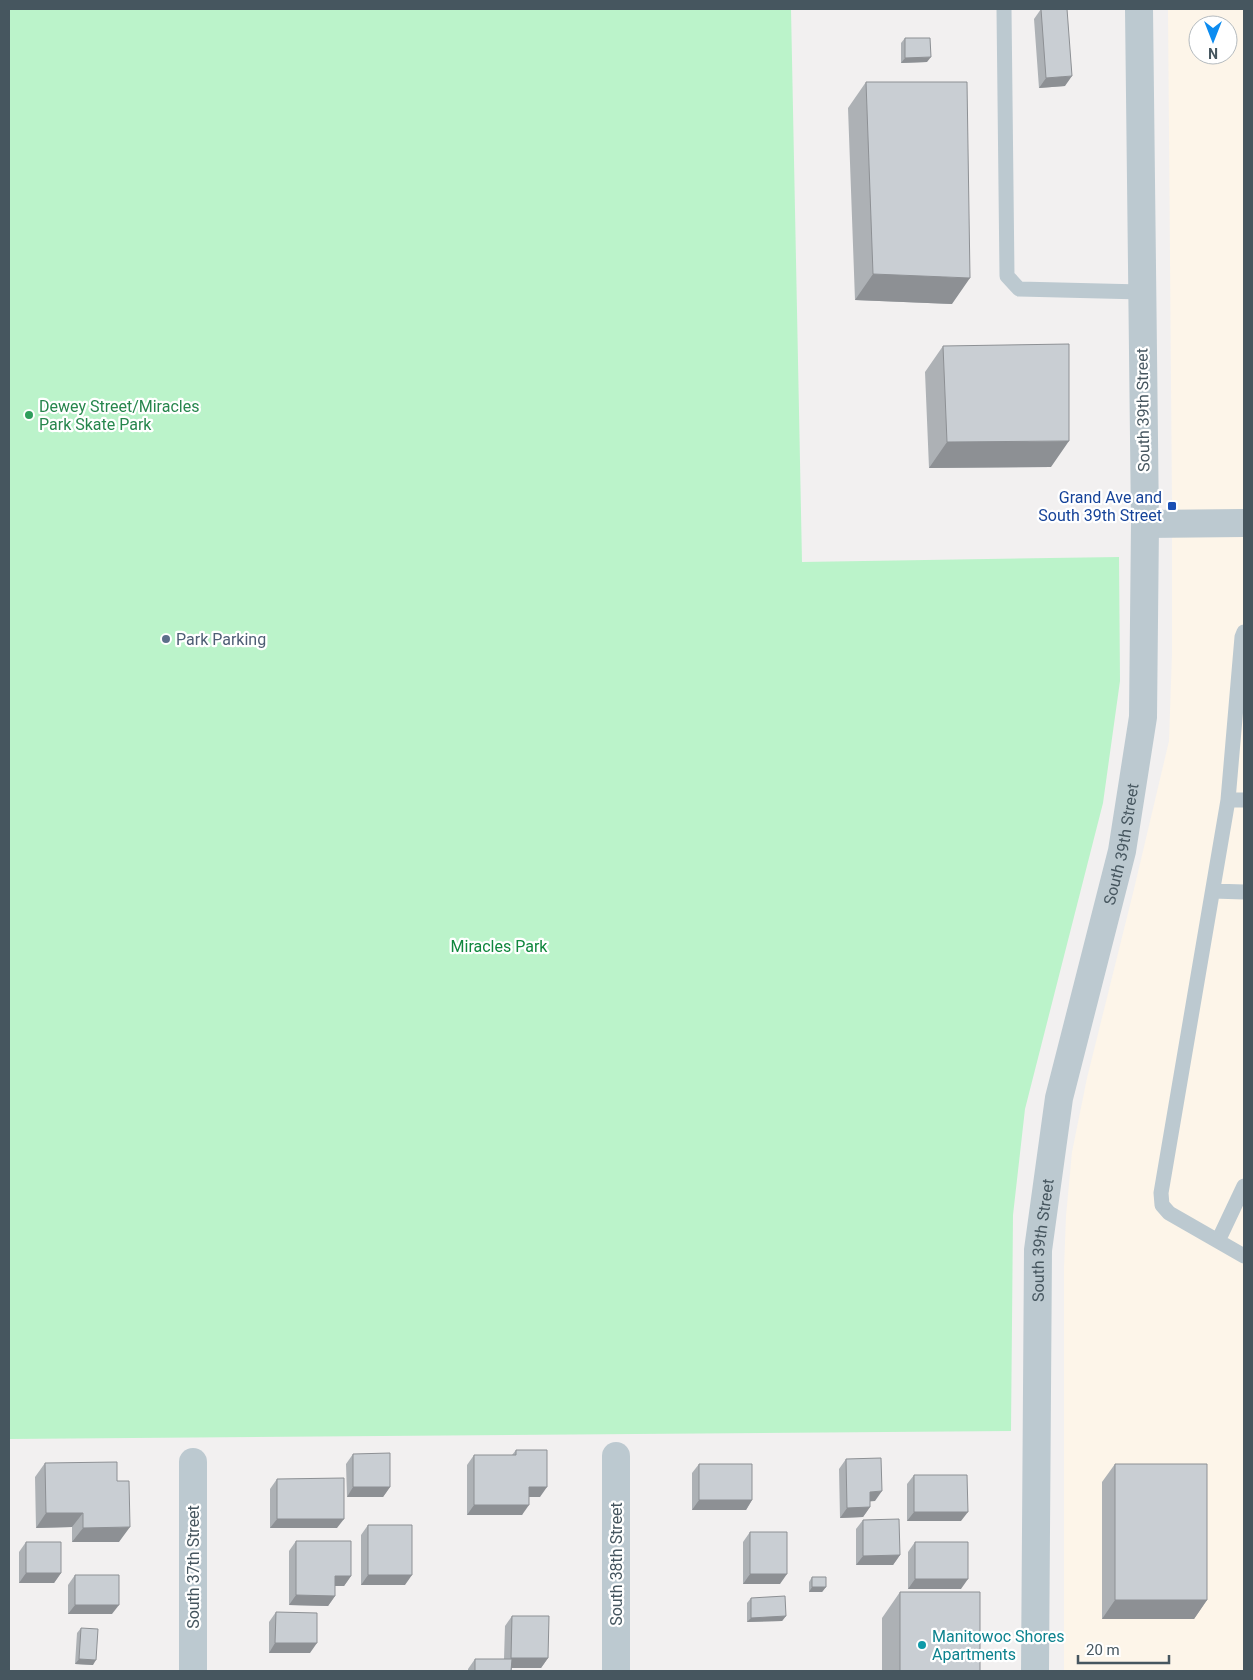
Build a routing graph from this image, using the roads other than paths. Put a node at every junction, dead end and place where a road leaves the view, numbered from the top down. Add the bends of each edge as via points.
1 (1004, 9) edge
2 (1139, 9) edge
3 (1142, 292) junction
4 (1145, 524) junction
5 (1244, 524) edge
6 (1244, 632) edge
7 (1240, 706) edge
8 (1228, 800) junction
9 (1244, 800) edge
10 (1213, 891) junction
11 (1244, 892) edge
12 (1244, 1186) edge
13 (1218, 1241) junction
14 (1244, 1256) edge
15 (616, 1456) dead end
16 (194, 1462) dead end
17 (194, 1671) edge
18 (616, 1671) edge
19 (1035, 1671) edge

1 - 3 lane via 1007,276 1018,289
2 - 3 street, South 39th Street
3 - 4 street, South 39th Street
4 - 5 street
4 - 19 street, South 39th Street via 1143,717 1122,850 1059,1098 1038,1250
6 - 7 lane
7 - 8 lane
8 - 9 lane
8 - 10 lane
10 - 11 lane
10 - 13 lane via 1161,1193 1162,1205 1169,1213
12 - 13 lane
13 - 14 lane
15 - 18 street, South 38th Street
16 - 17 street, South 37th Street

